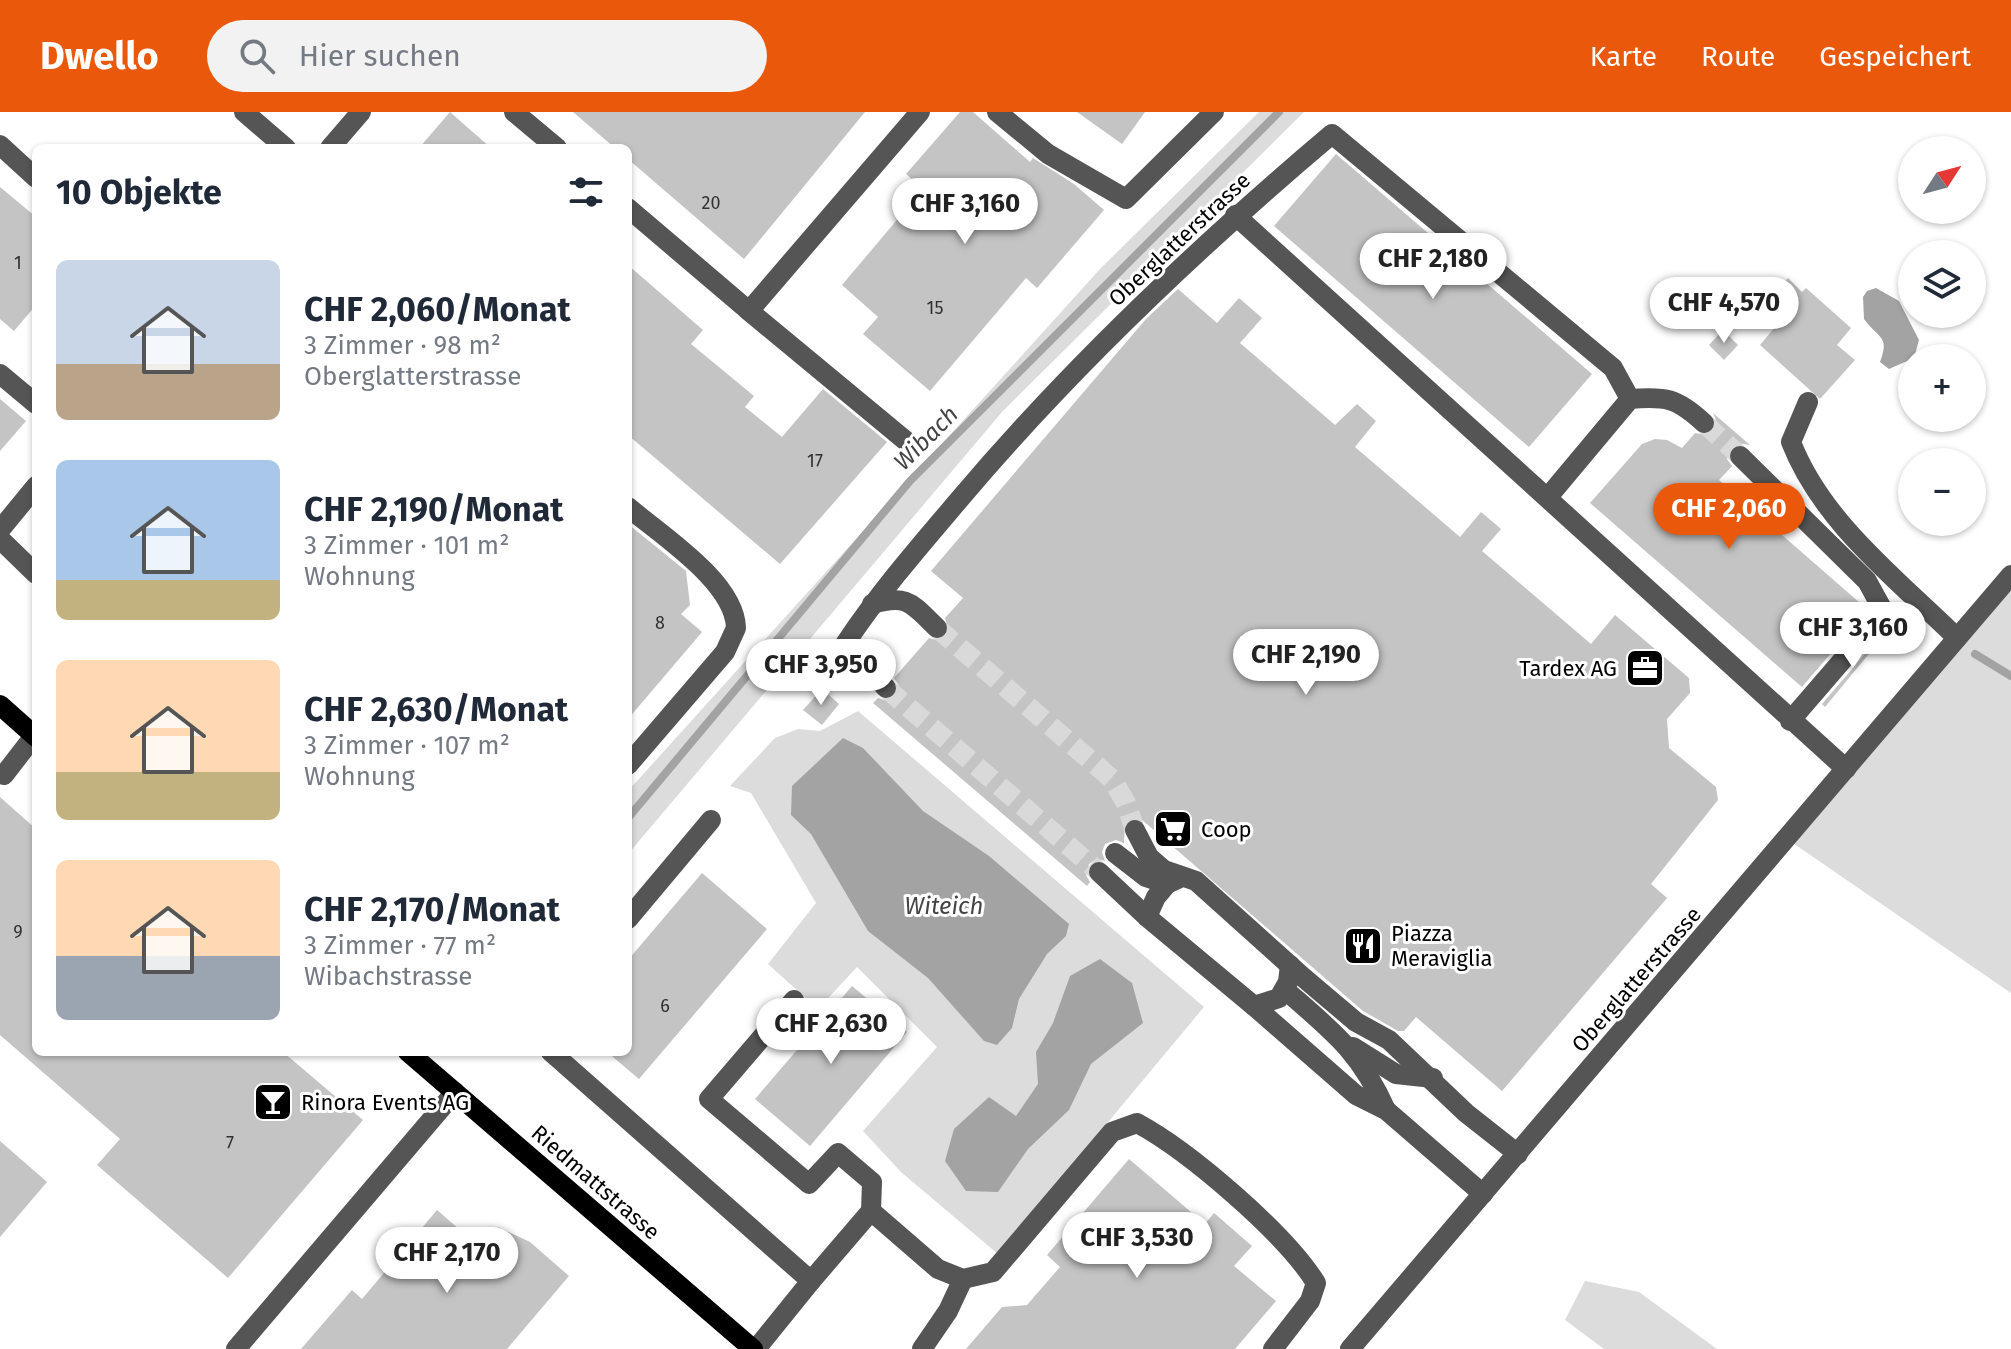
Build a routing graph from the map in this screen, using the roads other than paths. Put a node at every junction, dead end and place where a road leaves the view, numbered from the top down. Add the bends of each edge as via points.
1 (244, 112) edge
2 (361, 112) edge
3 (514, 112) edge
4 (920, 112) edge
5 (997, 112) edge
6 (1214, 112) edge
7 (281, 144) edge
8 (333, 144) edge
9 (552, 144) edge
10 (0, 145) edge
11 (32, 174) edge
12 (632, 211) edge
13 (1235, 215) junction
14 (749, 311) junction
15 (0, 374) edge
16 (1630, 399) junction
17 (32, 401) edge
18 (1808, 402) dead end
19 (1704, 423) tunnel mouth
20 (906, 441) dead end
21 (1740, 456) tunnel mouth
22 (32, 491) edge
23 (1548, 497) junction
24 (632, 510) edge
25 (0, 530) edge
26 (0, 539) edge
27 (32, 570) edge
28 (2011, 575) edge
29 (872, 604) junction
30 (937, 628) tunnel mouth
31 (1957, 638) junction
32 (886, 688) tunnel mouth
33 (0, 705) edge
34 (1790, 721) junction
35 (32, 733) edge
36 (32, 740) edge
37 (632, 760) edge
38 (1846, 769) junction
39 (4, 775) dead end
40 (711, 820) dead end
41 (1135, 830) tunnel mouth
42 (1174, 881) junction
43 (632, 914) edge
44 (1147, 917) junction
45 (1290, 965) junction
46 (1291, 995) dead end
47 (794, 1000) dead end
48 (1254, 1006) junction
49 (1346, 1043) junction
50 (413, 1056) edge
51 (556, 1056) edge
52 (1433, 1078) junction
53 (455, 1092) junction
54 (1386, 1110) junction
55 (1518, 1154) junction
56 (1483, 1194) junction
57 (871, 1211) junction
58 (963, 1279) junction
59 (811, 1281) junction
60 (236, 1349) edge
61 (754, 1349) edge
62 (922, 1349) edge
63 (1273, 1349) edge
64 (1350, 1349) edge

1 - 7 street
2 - 8 street
3 - 9 street
4 - 14 street
5 - 6 street via 1048,154 1126,199
10 - 11 street
12 - 14 street
13 - 16 street, Oberglatterstrasse via 1332,134 1613,368
13 - 23 street
13 - 29 street, Oberglatterstrasse via 1017,431
14 - 20 street
15 - 17 street
16 - 19 street via 1664,396
16 - 23 street
18 - 31 street via 1791,442 1804,476 1832,514
21 - 34 street via 1867,581 1884,612
22 - 25 street
23 - 34 street
24 - 37 street via 712,579 729,600 736,628 725,652
26 - 27 street
28 - 31 street, Oberglatterstrasse
29 - 30 street via 908,600
29 - 32 street, Oberglatterstrasse via 845,644
31 - 38 street, Oberglatterstrasse
33 - 35 main road
34 - 38 street
36 - 39 street
38 - 55 street, Oberglatterstrasse
40 - 43 street
41 - 42 street via 1149,857
42 - 44 street via 1156,897
42 - 44 street via 1108,862 1119,891
42 - 45 street via 1196,881
44 - 48 street
45 - 48 street via 1279,998
45 - 52 street
46 - 49 street
47 - 57 street via 709,1099 809,1184 838,1153 872,1182
48 - 54 street via 1356,1095
49 - 52 street via 1396,1074
49 - 54 street via 1369,1073
50 - 53 main road, Riedmattstrasse
51 - 59 street
52 - 55 street via 1466,1113
53 - 60 street
53 - 61 main road, Riedmattstrasse
54 - 56 street
55 - 56 street, Oberglatterstrasse
56 - 64 street, Oberglatterstrasse
57 - 58 street via 938,1269
57 - 59 street
58 - 62 street
58 - 63 street via 993,1272 1112,1132 1137,1123 1171,1141 1300,1256 1316,1283 1310,1301
59 - 61 street

